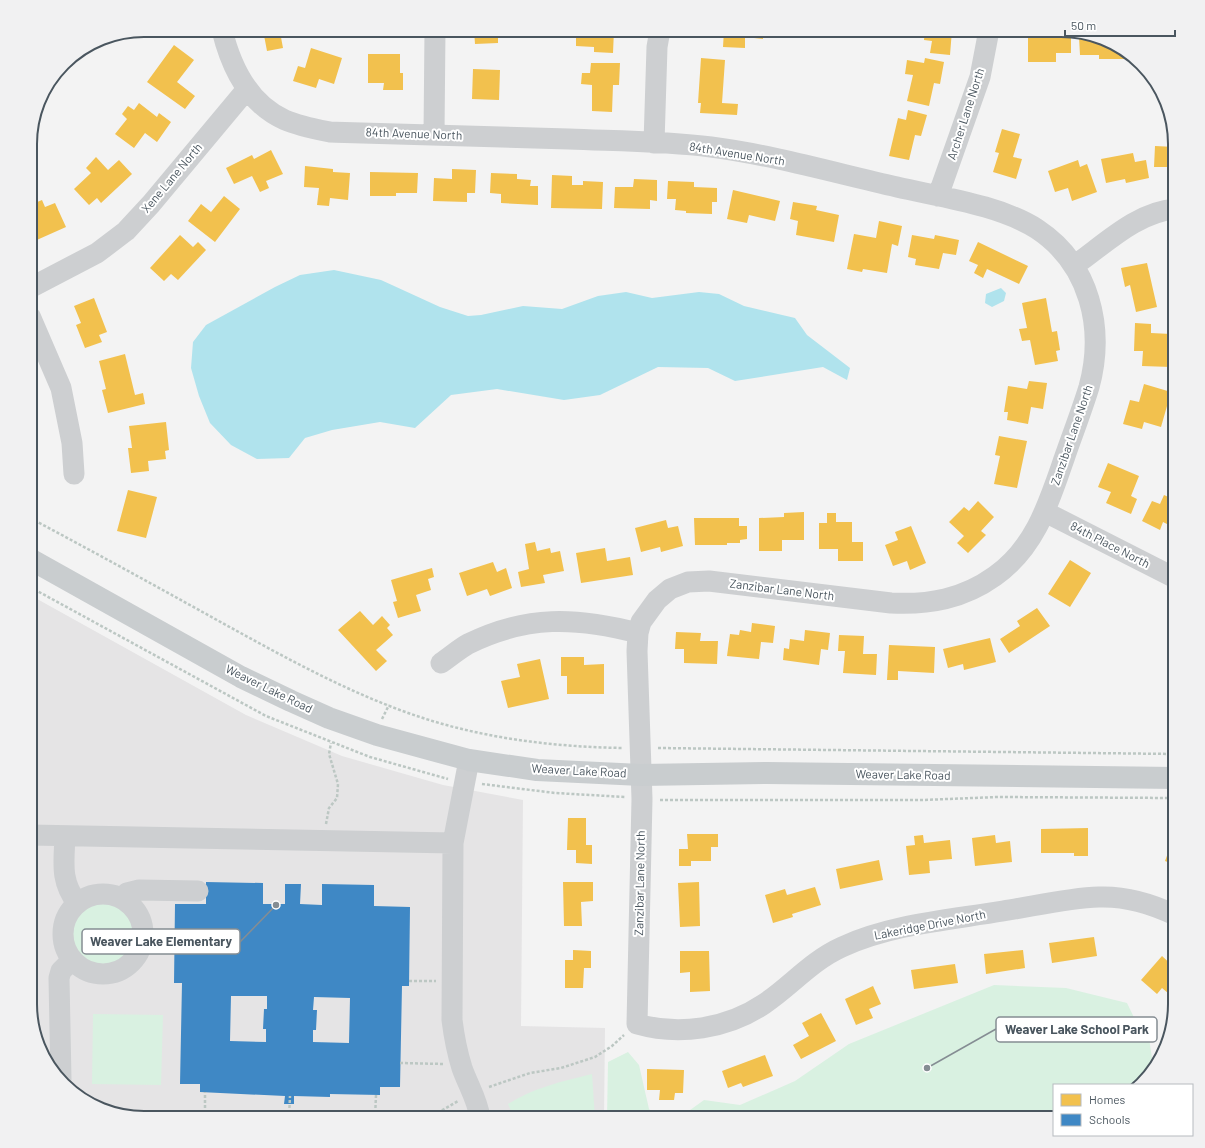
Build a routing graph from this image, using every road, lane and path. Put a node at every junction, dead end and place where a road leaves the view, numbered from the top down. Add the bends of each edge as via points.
1 (224, 37) edge
2 (435, 37) edge
3 (659, 37) edge
4 (988, 37) edge
5 (247, 89) junction
6 (434, 134) junction
7 (654, 142) junction
8 (938, 196) junction
9 (1168, 211) edge
10 (1075, 265) junction
11 (37, 284) edge
12 (37, 332) edge
13 (74, 474) dead end
14 (1045, 512) junction
15 (37, 522) edge
16 (37, 563) edge
17 (1168, 574) edge
18 (638, 633) junction
19 (441, 663) dead end
20 (389, 705) junction
21 (382, 720) dead end
22 (331, 743) dead end
23 (639, 748) junction
24 (372, 752) dead end
25 (1168, 754) edge
26 (370, 757) dead end
27 (469, 760) junction
28 (641, 774) junction
29 (1168, 778) edge
30 (479, 784) dead end
31 (629, 798) dead end
32 (1168, 798) edge
33 (655, 801) dead end
34 (324, 826) dead end
35 (37, 835) edge
36 (65, 836) junction
37 (453, 843) junction
38 (198, 891) dead end
39 (124, 899) junction
40 (77, 903) junction
41 (1168, 911) edge
42 (72, 960) junction
43 (409, 981) dead end
44 (439, 981) dead end
45 (637, 1024) junction
46 (400, 1063) dead end
47 (447, 1064) dead end
48 (61, 1071) edge
49 (482, 1089) dead end
50 (205, 1092) dead end
51 (376, 1095) dead end
52 (290, 1096) dead end
53 (461, 1099) dead end
54 (205, 1111) edge
55 (289, 1111) edge
56 (375, 1111) edge
57 (441, 1111) edge
58 (478, 1111) edge

1 - 5 street via 233,67
2 - 6 street
3 - 7 street
4 - 8 street, Archer Lane North via 980,77
5 - 6 street, 84th Avenue North via 265,107 285,120 308,128 330,132
5 - 11 street, Xene Lane North via 126,231 97,253
6 - 7 street, 84th Avenue North
7 - 8 street, 84th Avenue North via 743,152
8 - 10 street, 84th Avenue North via 1015,217 1058,245
9 - 10 street via 1150,215 1132,224
10 - 14 street, Zanzibar Lane North via 1093,310 1096,335 1094,360 1089,387
12 - 13 street via 61,388 72,443
14 - 17 street, 84th Place North
14 - 18 street, Zanzibar Lane North via 1034,535 1017,558 996,576 973,590 947,600 918,604 891,603 709,581 688,582 670,589 658,600 648,611
15 - 20 path via 288,659
16 - 27 main road, Weaver Lake Road via 234,673 328,718 377,735
18 - 19 street via 570,620 535,622 499,631 467,645
18 - 23 street, Zanzibar Lane North
20 - 21 path
20 - 23 path via 449,725 504,738 585,747
22 - 34 path via 329,754 338,784 337,798 329,808
23 - 25 path
23 - 28 street, Zanzibar Lane North
24 - 26 path
27 - 28 main road, Weaver Lake Road via 536,770
27 - 37 street
28 - 29 main road, Weaver Lake Road
28 - 45 street, Zanzibar Lane North
30 - 31 path
32 - 33 path
35 - 36 street
36 - 37 street
36 - 40 street via 65,881 67,890
37 - 58 street via 452,1020 457,1049
38 - 39 street via 139,890 127,892
39 - 40 street via 104,894 93,895
39 - 42 street via 135,910 142,924 142,945 131,963 112,973 102,974 82,969
40 - 42 street via 68,913 62,933
41 - 45 street, Lakeridge Drive North via 1132,900 1099,897 903,928 869,936 841,948 814,963 764,1004 735,1020 702,1029 651,1029
42 - 48 street via 61,971 59,978
43 - 44 path
45 - 49 path via 612,1046 595,1056
46 - 47 path
50 - 54 path
51 - 56 path
52 - 55 path
53 - 57 path

